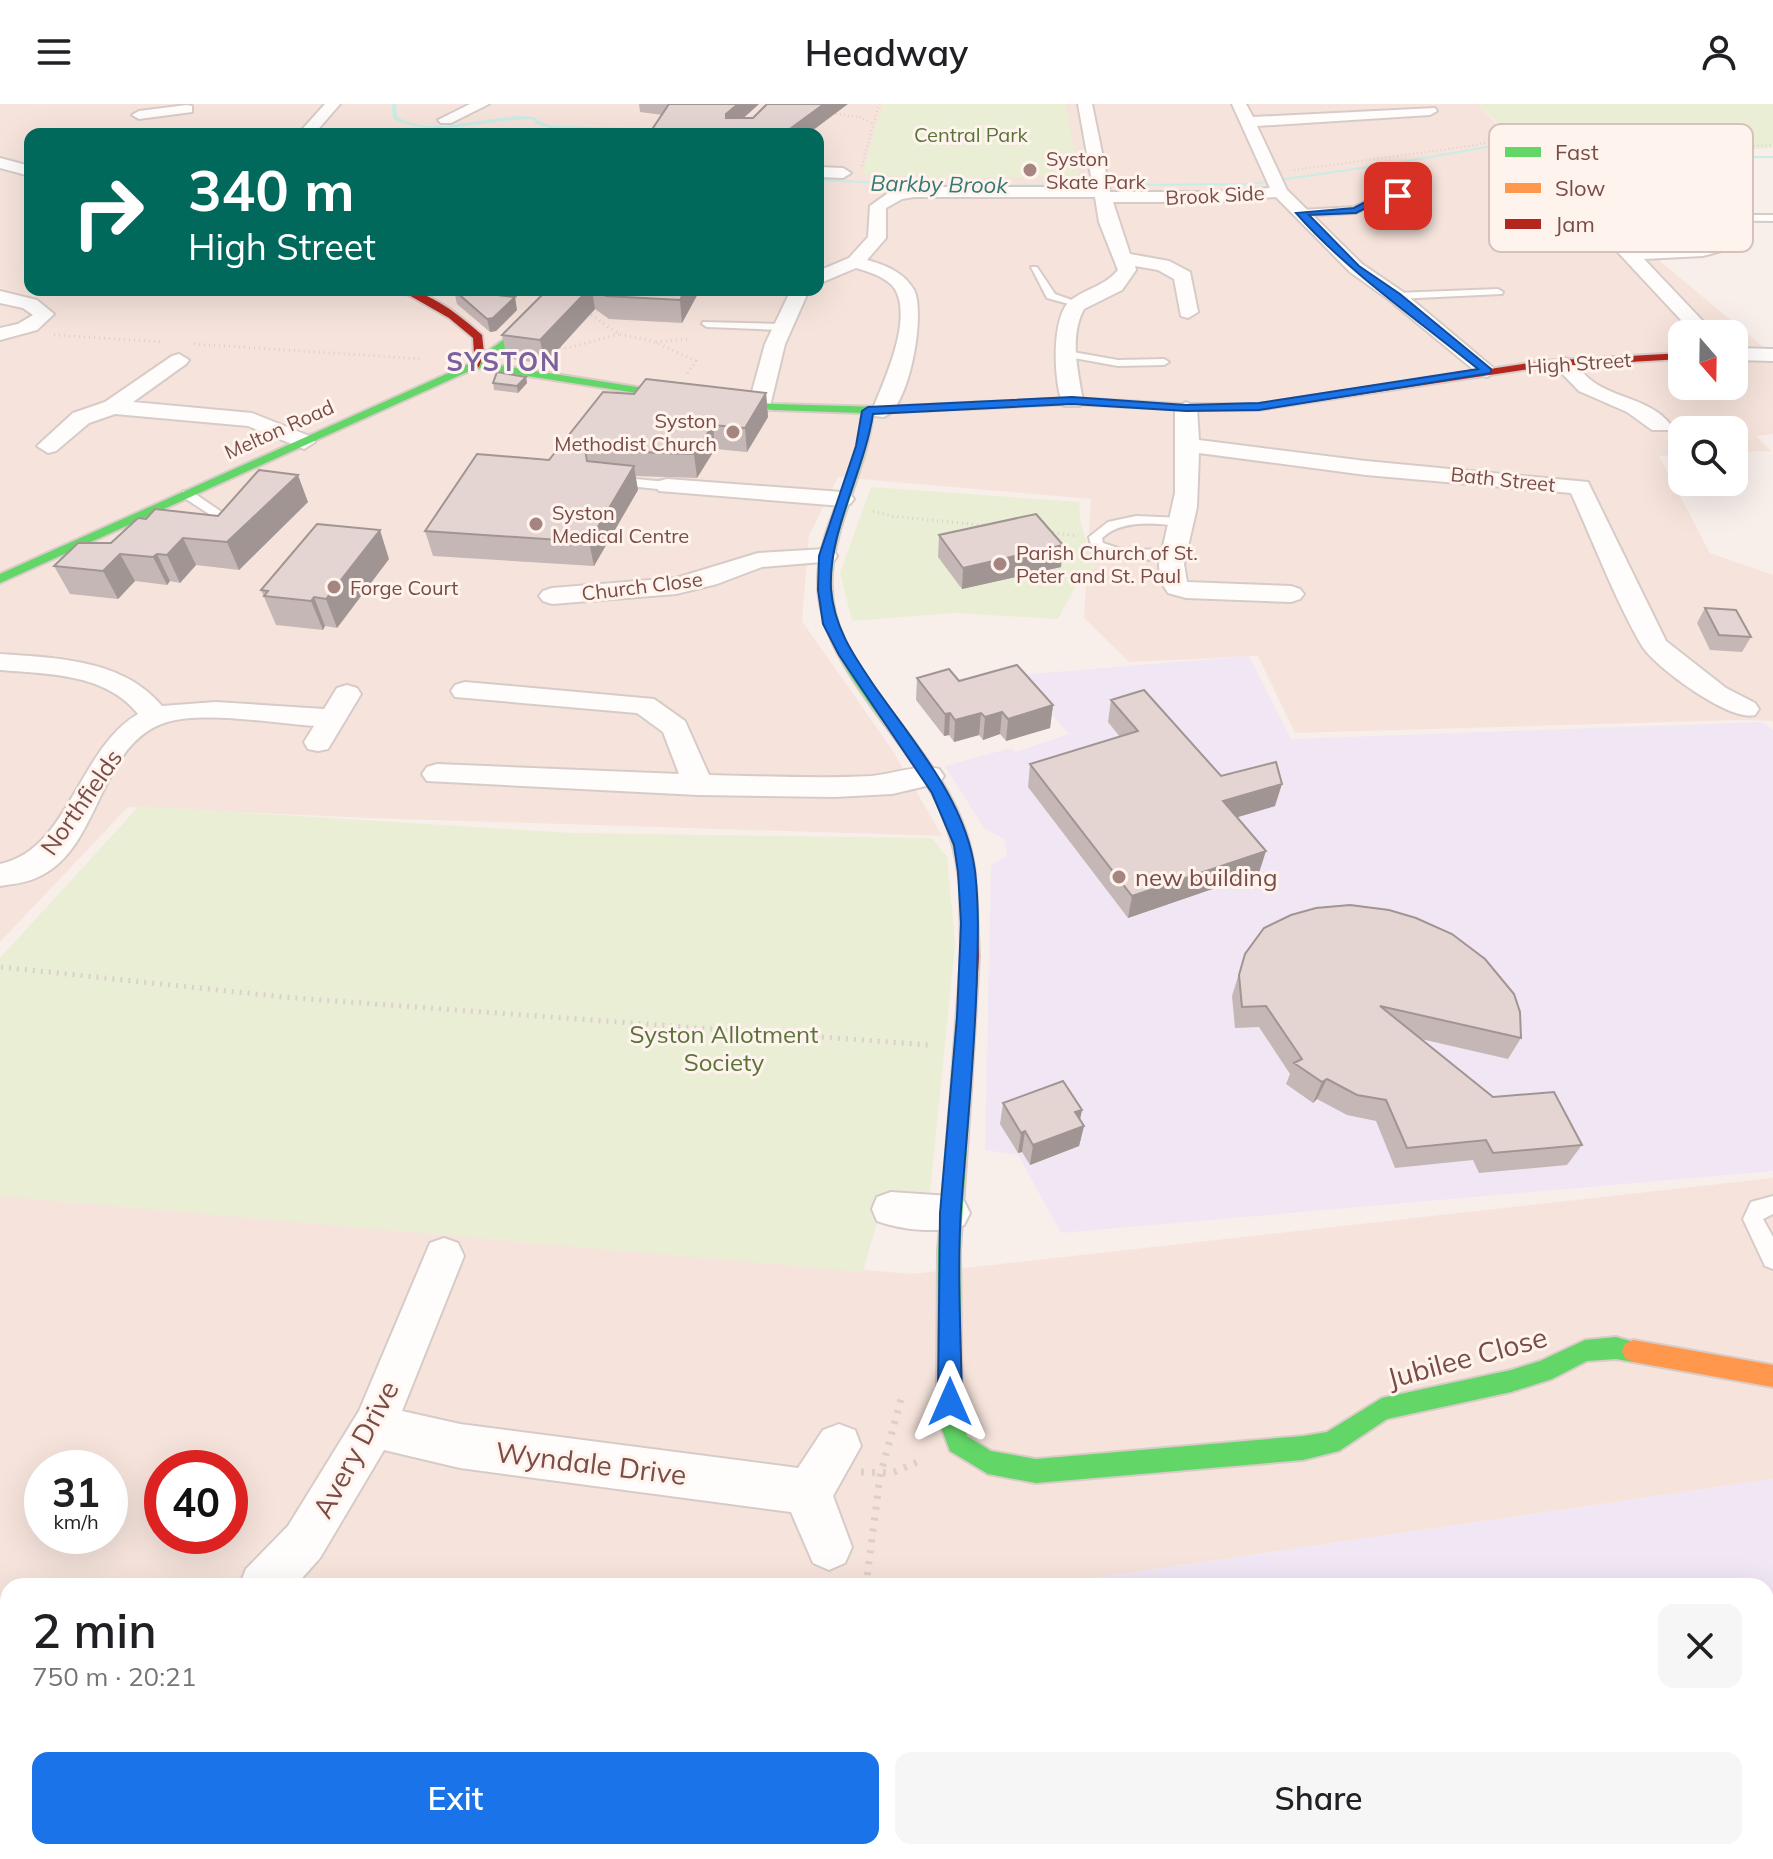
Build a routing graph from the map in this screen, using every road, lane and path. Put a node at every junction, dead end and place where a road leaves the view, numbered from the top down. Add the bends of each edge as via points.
1 (333, 104) edge
2 (1085, 104) edge
3 (1239, 104) edge
4 (878, 106) edge
5 (162, 108) edge
6 (187, 109) dead end
7 (815, 112) edge
8 (1431, 112) edge
9 (139, 115) dead end
10 (860, 117) junction
11 (1248, 122) junction
12 (873, 124) junction
13 (311, 128) edge
14 (0, 163) edge
15 (24, 169) edge
16 (831, 173) edge
17 (1101, 188) junction
18 (1280, 192) junction
19 (1419, 193) dead end
20 (1301, 213) junction
21 (1753, 218) edge
22 (1773, 218) edge
23 (1665, 252) edge
24 (1630, 254) joint
25 (855, 262) junction
26 (1125, 265) junction
27 (1034, 269) dead end
28 (824, 275) edge
29 (1498, 292) dead end
30 (416, 296) edge
31 (549, 296) edge
32 (564, 296) edge
33 (797, 296) edge
34 (1396, 296) junction
35 (0, 297) edge
36 (1166, 300) dead end
37 (1076, 305) junction
38 (1692, 320) edge
39 (707, 324) dead end
40 (782, 327) junction
41 (7, 333) edge
42 (619, 334) junction
43 (689, 339) dead end
44 (655, 342) junction
45 (506, 343) junction
46 (179, 349) junction
47 (1067, 354) junction
48 (1748, 354) edge
49 (1773, 355) edge
50 (1668, 357) edge
51 (1164, 362) dead end
52 (1562, 363) junction
53 (475, 365) junction
54 (1487, 371) junction
55 (673, 397) junction
56 (1072, 401) junction
57 (759, 406) junction
58 (113, 407) junction
59 (1186, 408) junction
60 (875, 411) junction
61 (1660, 425) dead end
62 (304, 442) junction
63 (1189, 445) junction
64 (48, 446) dead end
65 (596, 479) edge
66 (667, 486) joint
67 (187, 494) junction
68 (842, 499) junction
69 (1183, 522) junction
70 (233, 524) edge
71 (1001, 527) edge
72 (1048, 532) edge
73 (1095, 537) junction
74 (1173, 553) junction
75 (825, 556) junction
76 (0, 579) edge
77 (1291, 594) dead end
78 (552, 596) dead end
79 (29, 639) dead end
80 (4, 663) edge
81 (465, 691) dead end
82 (1745, 709) dead end
83 (155, 716) junction
84 (332, 718) dead end
85 (437, 774) dead end
86 (929, 776) junction
87 (698, 785) junction
88 (0, 875) edge
89 (1, 967) edge
90 (964, 1047) junction
91 (1773, 1205) edge
92 (891, 1209) dead end
93 (950, 1213) junction
94 (444, 1256) dead end
95 (1773, 1259) edge
96 (1773, 1376) edge
97 (374, 1426) junction
98 (953, 1436) junction
99 (824, 1468) junction
100 (880, 1476) junction
101 (829, 1547) dead end
102 (270, 1578) edge
103 (867, 1578) edge
104 (0, 1815) edge
105 (0, 1848) edge

1 - 13 street
2 - 17 street
3 - 11 street
4 - 10 path
4 - 12 path
5 - 6 street
5 - 9 street
7 - 10 path
8 - 11 street
10 - 12 path
11 - 18 street
12 - 16 path via 860,175
14 - 15 street
17 - 18 street, Brook Side via 1213,197
17 - 25 street, Brook Side via 897,195 878,206 877,238
17 - 26 street
18 - 20 street
19 - 20 lane via 1378,199 1356,210
20 - 34 street via 1356,268
21 - 22 lane
23 - 24 street
24 - 38 street
25 - 28 street
25 - 60 street via 893,278 909,307 900,366
26 - 36 street via 1175,270 1183,276 1192,296
26 - 37 street via 1115,286
27 - 37 lane via 1051,296
29 - 34 lane
30 - 53 street via 478,337
31 - 45 street, Melton Road
32 - 42 path
33 - 40 street
34 - 54 street
35 - 41 street via 30,304 44,314
37 - 47 street via 1067,325
39 - 40 lane
40 - 57 street
41 - 46 path
42 - 44 path
42 - 45 path via 568,348
43 - 44 path
44 - 55 path via 696,361
45 - 53 street, Melton Road
46 - 53 path
46 - 58 street
47 - 51 lane via 1118,363
47 - 56 street
48 - 49 street
50 - 52 street, High Street
52 - 54 street, High Street
52 - 61 street via 1586,387 1635,407
53 - 55 street, High Street
53 - 62 street, Melton Road
54 - 59 street, High Street via 1259,407
55 - 57 street, High Street
56 - 59 street, High Street
56 - 60 street, High Street
57 - 60 street, High Street
58 - 62 street via 252,420
58 - 64 street via 81,418
59 - 63 street
60 - 68 street
62 - 67 street, Melton Road
63 - 69 street
63 - 82 street, Bath Street via 1580,487 1655,645 1716,694
65 - 66 lane
66 - 68 street
67 - 70 lane
67 - 76 street, Melton Road
68 - 71 path via 892,516
68 - 75 street
69 - 73 lane via 1126,522
69 - 74 street
72 - 73 path
73 - 74 lane via 1097,545 1120,553
74 - 77 street via 1171,580 1177,588
75 - 78 street, Church Close via 758,560 676,586
75 - 86 street via 830,624
79 - 80 street
80 - 83 street via 61,668 128,686
81 - 87 street via 644,705 675,727
83 - 84 street via 219,712
83 - 88 street, Northfields via 134,729 109,757 54,850 27,869
85 - 87 street
86 - 87 street via 897,785
86 - 90 street via 953,819 967,872
89 - 90 path via 294,998
90 - 93 street
91 - 95 lane via 1758,1208 1753,1219
92 - 93 street
93 - 98 street
94 - 97 street, Avery Drive
96 - 98 street, Jubilee Close via 1616,1348 1585,1351 1511,1381 1382,1409 1331,1443 1036,1471 987,1461
97 - 99 street, Wyndale Drive via 460,1446
97 - 102 street, Avery Drive via 304,1542
98 - 100 path via 909,1469
99 - 100 path
99 - 101 street via 817,1524
100 - 103 path
104 - 105 street

